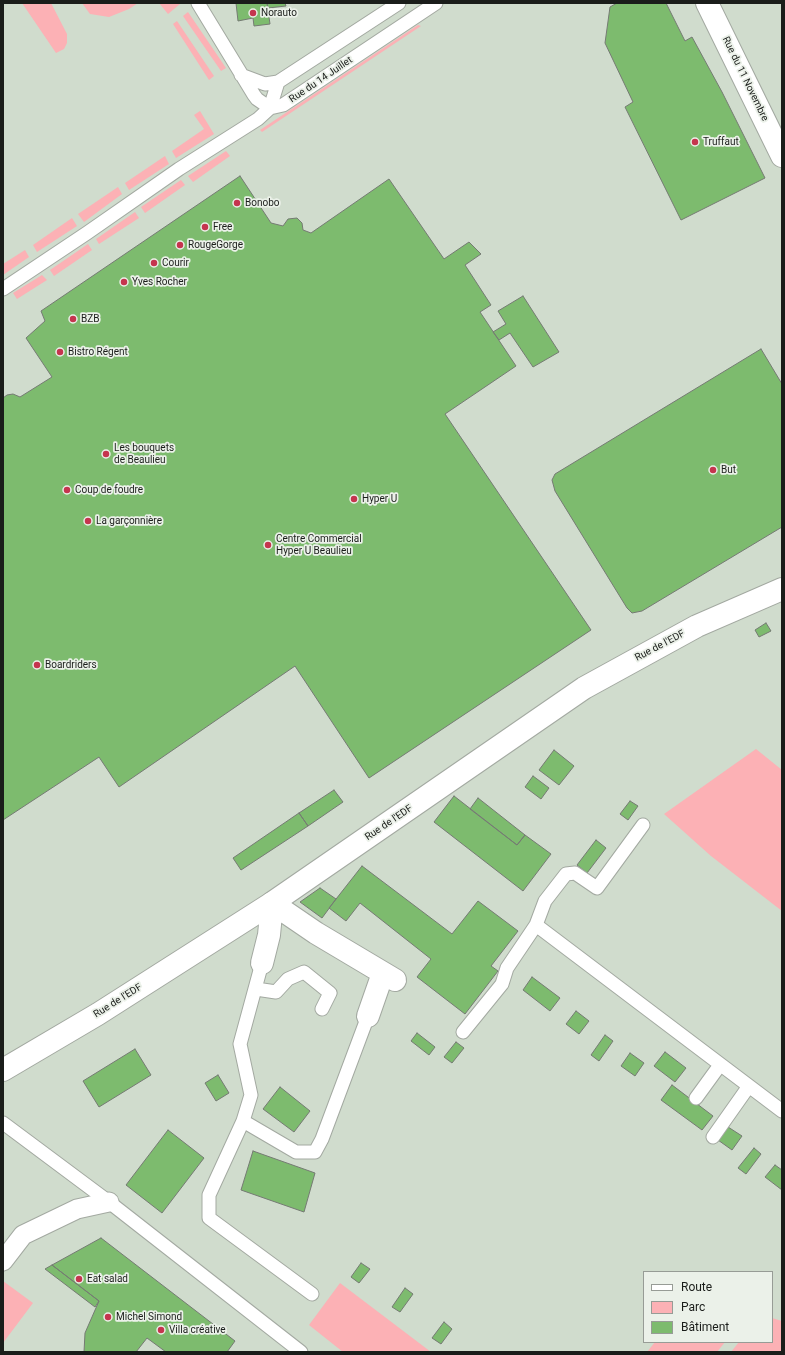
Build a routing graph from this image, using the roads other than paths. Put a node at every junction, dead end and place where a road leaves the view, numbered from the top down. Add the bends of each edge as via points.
1 (198, 3) edge
2 (399, 3) edge
3 (436, 3) edge
4 (707, 3) edge
5 (241, 75) junction
6 (278, 82) junction
7 (270, 108) junction
8 (782, 156) edge
9 (3, 289) edge
10 (782, 589) edge
11 (643, 825) dead end
12 (272, 904) junction
13 (536, 925) junction
14 (262, 963) joint
15 (256, 989) junction
16 (322, 1009) dead end
17 (368, 1016) joint
18 (463, 1032) dead end
19 (720, 1065) junction
20 (3, 1070) edge
21 (749, 1086) junction
22 (696, 1098) dead end
23 (782, 1112) edge
24 (243, 1121) junction
25 (3, 1123) edge
26 (713, 1137) dead end
27 (109, 1202) junction
28 (3, 1261) edge
29 (312, 1294) dead end
30 (301, 1352) edge

1 - 5 lane
2 - 6 lane
3 - 7 lane, Rue du 14 Juillet via 283,105
4 - 8 street, Rue du 11 Novembre
5 - 6 lane via 265,84
5 - 7 lane via 257,99
6 - 7 lane
7 - 9 lane via 258,119 179,169
10 - 12 street, Rue de l'EDF via 697,626 584,688
11 - 13 lane via 597,888 575,873 566,874 545,901
12 - 14 street via 269,934
12 - 17 street via 389,976
12 - 20 street, Rue de l'EDF via 98,1014
13 - 18 lane via 507,968 502,984
13 - 19 lane
14 - 15 lane
15 - 16 lane via 276,992 288,979 304,972 330,993
15 - 24 lane via 240,1044 251,1095
17 - 24 lane via 315,1152 296,1152
19 - 21 lane
19 - 22 lane
21 - 23 lane
21 - 26 lane
24 - 29 lane via 209,1195 209,1218
25 - 27 lane
27 - 28 street via 77,1209 23,1235
27 - 30 lane

